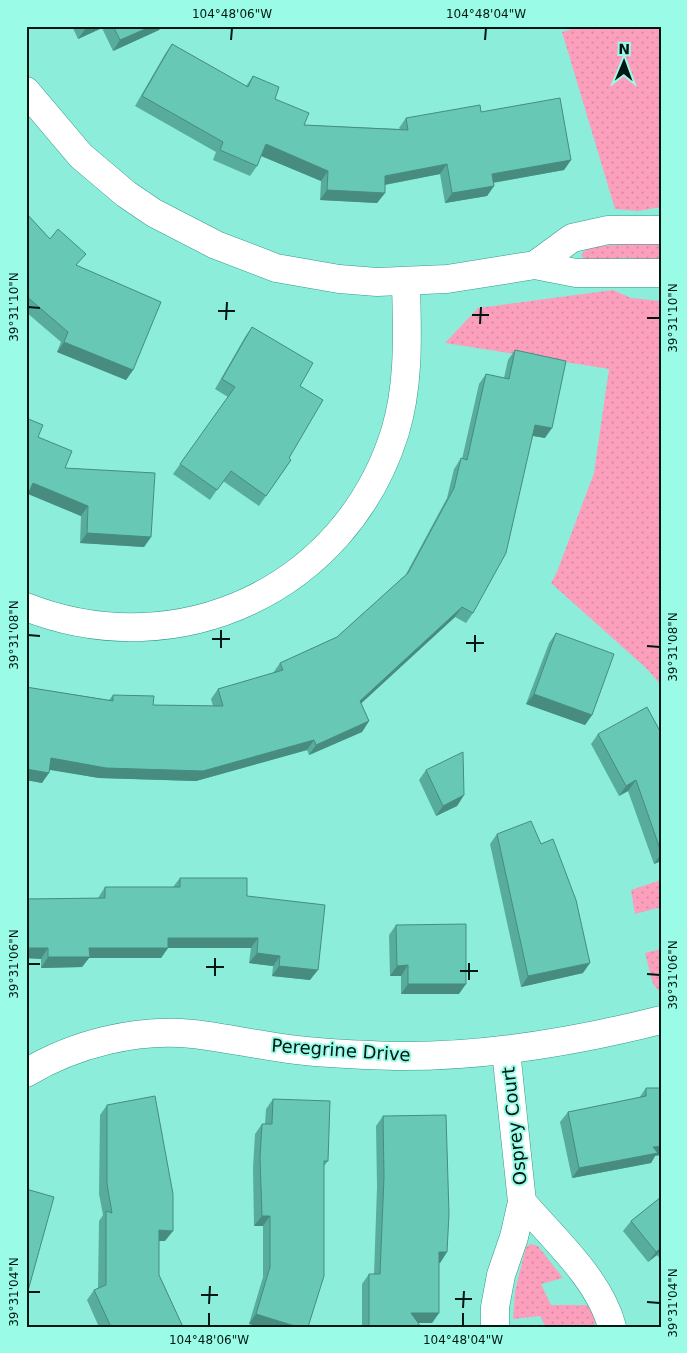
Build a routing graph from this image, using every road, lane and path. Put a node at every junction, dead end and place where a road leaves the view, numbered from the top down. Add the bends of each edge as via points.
1 (26, 91) edge
2 (661, 230) edge
3 (535, 265) junction
4 (661, 273) edge
5 (406, 282) junction
6 (26, 608) edge
7 (661, 1020) edge
8 (506, 1051) junction
9 (26, 1074) edge
10 (522, 1202) junction
11 (495, 1327) edge
12 (612, 1327) edge

1 - 5 street via 68,142 103,176 154,213 185,230 276,268 339,279
2 - 3 street via 608,230 572,238
3 - 4 street via 576,273
3 - 5 street via 483,275
5 - 6 street via 408,369 395,430 385,459 359,508 321,552 291,577 248,603 186,623 117,628 80,624
7 - 8 street, Peregrine Drive via 574,1041
8 - 9 street, Peregrine Drive via 365,1055 297,1050 191,1034 150,1033 90,1046
8 - 10 street, Osprey Court
10 - 11 street, Osprey Court via 501,1275
10 - 12 street, Osprey Court via 601,1297

